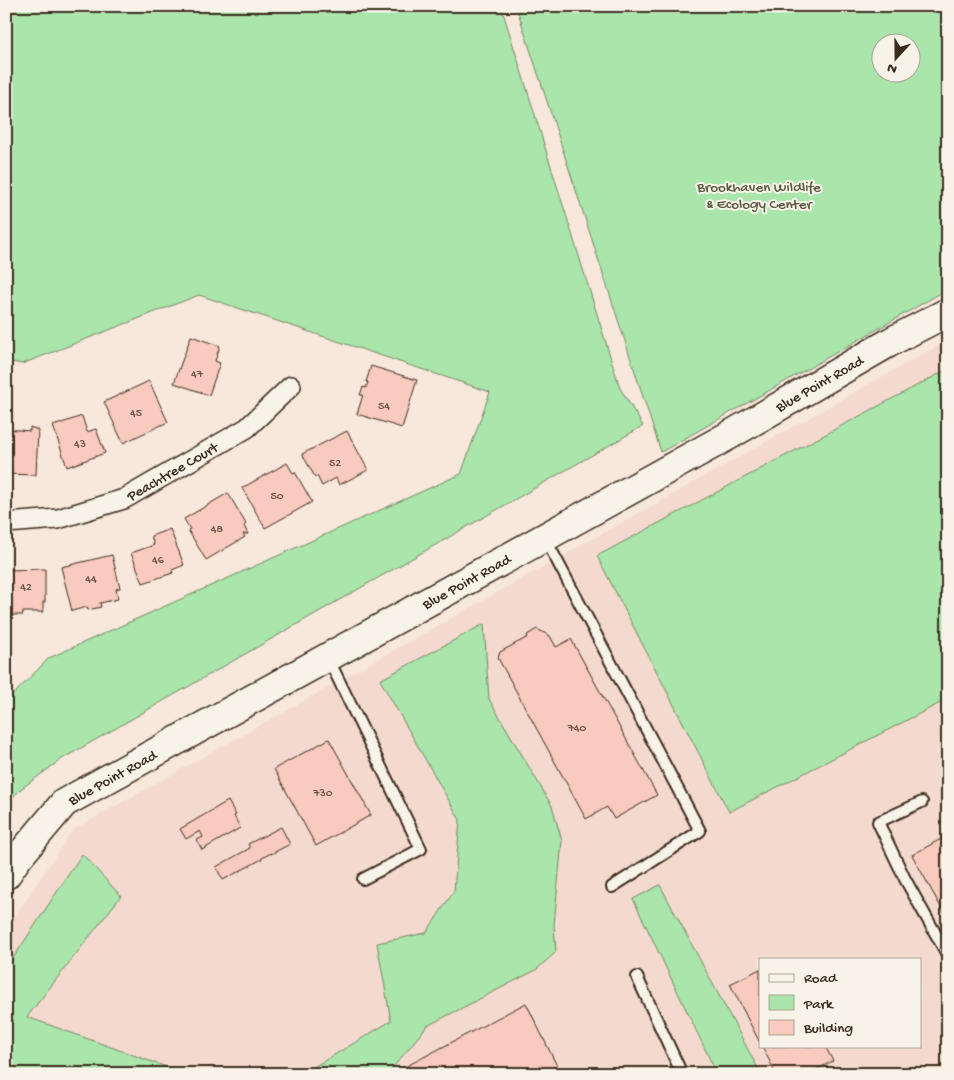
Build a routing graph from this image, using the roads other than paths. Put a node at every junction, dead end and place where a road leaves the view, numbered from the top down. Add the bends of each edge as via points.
1 (948, 312) edge
2 (291, 386) dead end
3 (6, 522) edge
4 (544, 537) junction
5 (328, 657) junction
6 (922, 802) dead end
7 (6, 875) edge
8 (363, 879) dead end
9 (612, 887) dead end
10 (948, 956) edge
11 (637, 977) dead end
12 (682, 1074) edge

1 - 4 street, Blue Point Road
2 - 3 street, Peachtree Court via 247,428 124,499 58,520
4 - 5 street, Blue Point Road
4 - 9 lane via 700,832
5 - 7 street, Blue Point Road via 64,803
5 - 8 lane via 422,849
6 - 10 lane via 878,822
11 - 12 lane

